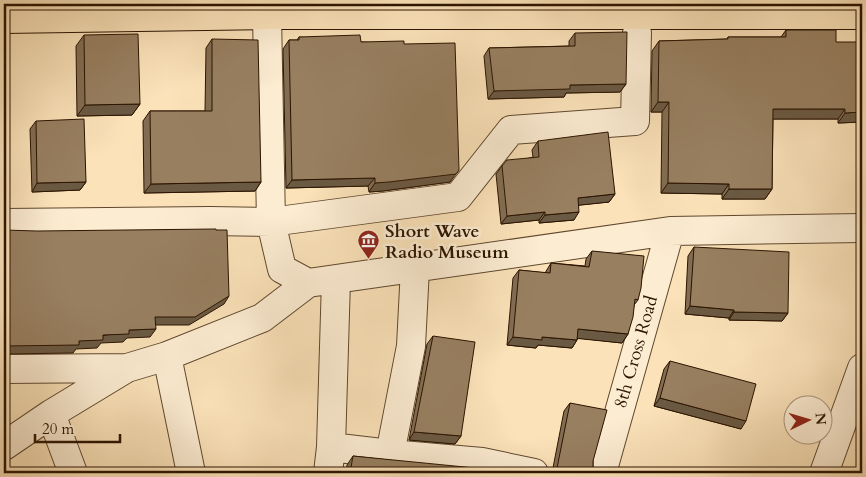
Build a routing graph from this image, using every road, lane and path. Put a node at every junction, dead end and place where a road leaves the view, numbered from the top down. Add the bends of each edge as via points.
1 (476, 9) edge
2 (267, 15) junction
3 (862, 15) edge
4 (4, 19) edge
5 (637, 33) dead end
6 (271, 222) junction
7 (4, 223) edge
8 (862, 228) edge
9 (670, 231) junction
10 (415, 268) junction
11 (336, 280) junction
12 (308, 283) junction
13 (167, 356) junction
14 (127, 368) junction
15 (862, 368) edge
16 (4, 369) edge
17 (51, 414) junction
18 (4, 446) edge
19 (331, 447) junction
20 (390, 454) junction
21 (73, 473) edge
22 (190, 473) edge
23 (328, 473) edge
24 (534, 473) edge
25 (602, 473) edge
26 (824, 473) edge

1 - 2 main road
1 - 3 main road
2 - 4 main road
2 - 6 street
5 - 6 street via 635,121 511,130 458,197
6 - 7 street
6 - 12 street via 282,268
8 - 9 street
9 - 10 street
9 - 25 street, 8th Cross Road
10 - 11 street
10 - 20 street via 410,346
11 - 12 street
11 - 19 street
12 - 13 street via 262,318
13 - 14 street
13 - 22 street
14 - 16 street
14 - 17 street
15 - 26 street
17 - 18 street
17 - 21 street
19 - 20 street
19 - 23 street
20 - 24 street via 482,462

